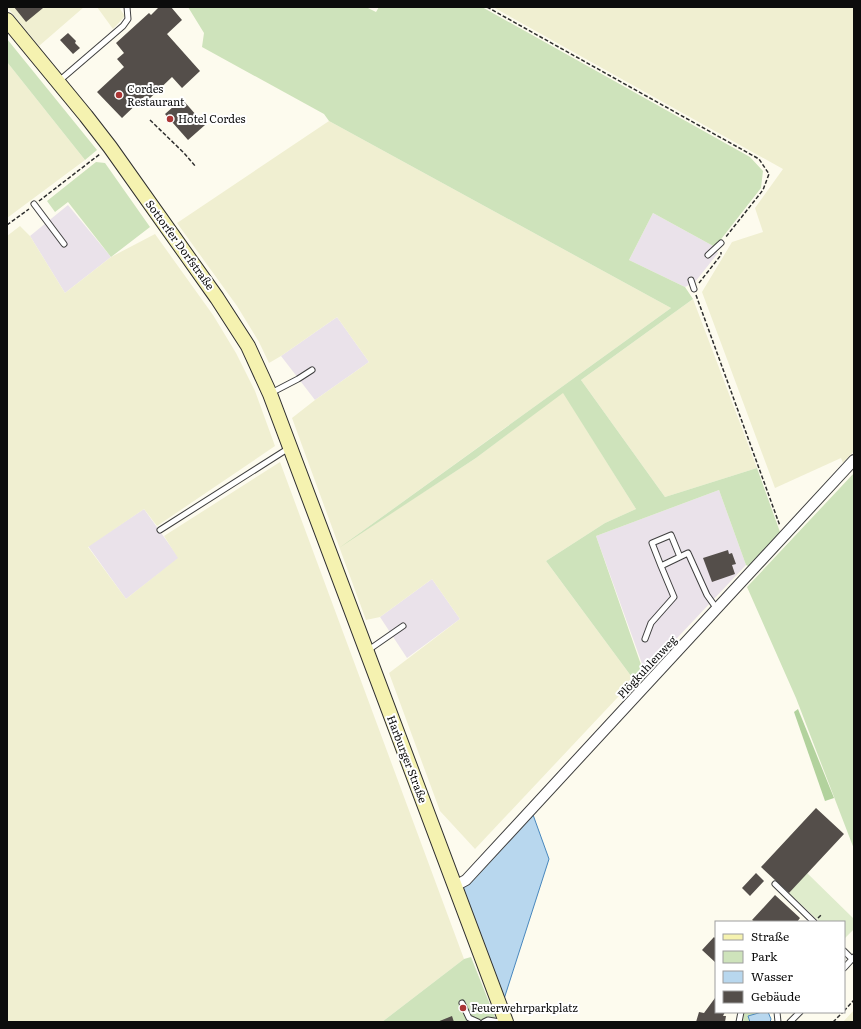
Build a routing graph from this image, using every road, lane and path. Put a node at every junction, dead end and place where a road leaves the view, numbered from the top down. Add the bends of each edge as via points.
1 (127, 7) edge
2 (488, 7) edge
3 (7, 20) edge
4 (58, 82) junction
5 (150, 120) dead end
6 (110, 147) junction
7 (196, 167) dead end
8 (34, 204) junction
9 (7, 225) edge
10 (721, 243) junction
11 (64, 244) dead end
12 (708, 255) dead end
13 (691, 280) dead end
14 (694, 290) junction
15 (312, 370) dead end
16 (270, 394) junction
17 (289, 447) junction
18 (854, 460) edge
19 (308, 496) joint
20 (160, 530) dead end
21 (784, 536) junction
22 (680, 557) junction
23 (661, 566) junction
24 (717, 608) junction
25 (403, 626) dead end
26 (646, 639) dead end
27 (366, 652) junction
28 (775, 884) dead end
29 (455, 886) junction
30 (813, 921) edge
31 (853, 958) edge
32 (845, 967) edge
33 (854, 1000) edge
34 (462, 1003) dead end
35 (845, 1009) edge
36 (799, 1013) edge
37 (841, 1013) edge
38 (503, 1021) edge
39 (478, 1022) edge
40 (484, 1022) edge
41 (790, 1022) edge
42 (833, 1022) edge

1 - 4 lane via 128,19 123,26
2 - 10 path via 760,159 770,174 763,190
3 - 4 street, Sottorfer Dorfstraße
4 - 6 street, Sottorfer Dorfstraße
5 - 7 path
6 - 8 path
6 - 16 street, Sottorfer Dorfstraße via 233,322 248,346
8 - 9 path
8 - 11 lane
10 - 12 lane
10 - 14 path via 721,255
13 - 14 lane
14 - 21 path
15 - 16 lane
16 - 17 street, Sottorfer Dorfstraße
17 - 19 street, Sottorfer Dorfstraße
17 - 20 lane
18 - 21 street, Plögkuhlenweg
19 - 27 street, Harburger Straße
21 - 24 street, Plögkuhlenweg
22 - 23 lane
22 - 23 lane via 671,535 652,543
22 - 24 lane via 688,553 707,595
23 - 26 lane via 674,597 651,623
24 - 29 street, Plögkuhlenweg via 466,880
25 - 27 lane
27 - 29 street, Harburger Straße
28 - 30 lane
29 - 38 street, Harburger Straße
31 - 32 lane
33 - 35 path
34 - 39 lane via 468,1018
36 - 41 lane
37 - 42 path
38 - 40 lane

